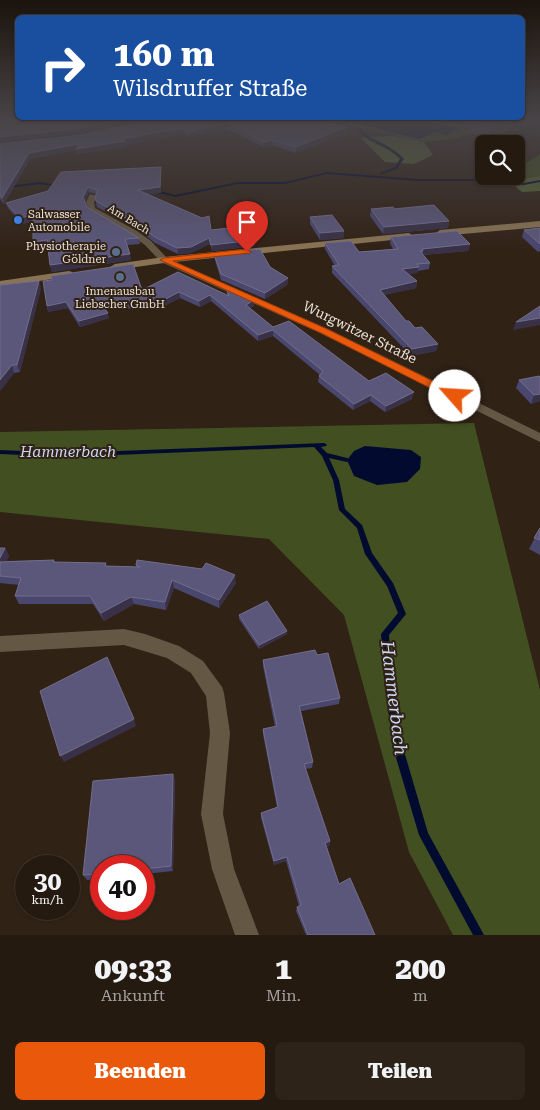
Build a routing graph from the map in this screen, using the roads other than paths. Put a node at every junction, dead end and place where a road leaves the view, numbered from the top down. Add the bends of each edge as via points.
1 (93, 196) edge
2 (540, 224) edge
3 (434, 234) edge
4 (417, 235) edge
5 (164, 260) junction
6 (100, 269) edge
7 (77, 272) edge
8 (0, 284) edge
9 (540, 438) edge
10 (0, 644) edge
11 (247, 935) edge

1 - 5 street, Am Bach via 89,204 92,209 134,233
2 - 3 main road
4 - 5 main road
5 - 6 main road
5 - 9 street, Wurgwitzer Straße via 324,331
7 - 8 main road
10 - 11 street via 124,638 173,652 197,667 215,693 220,733 212,814 223,869

